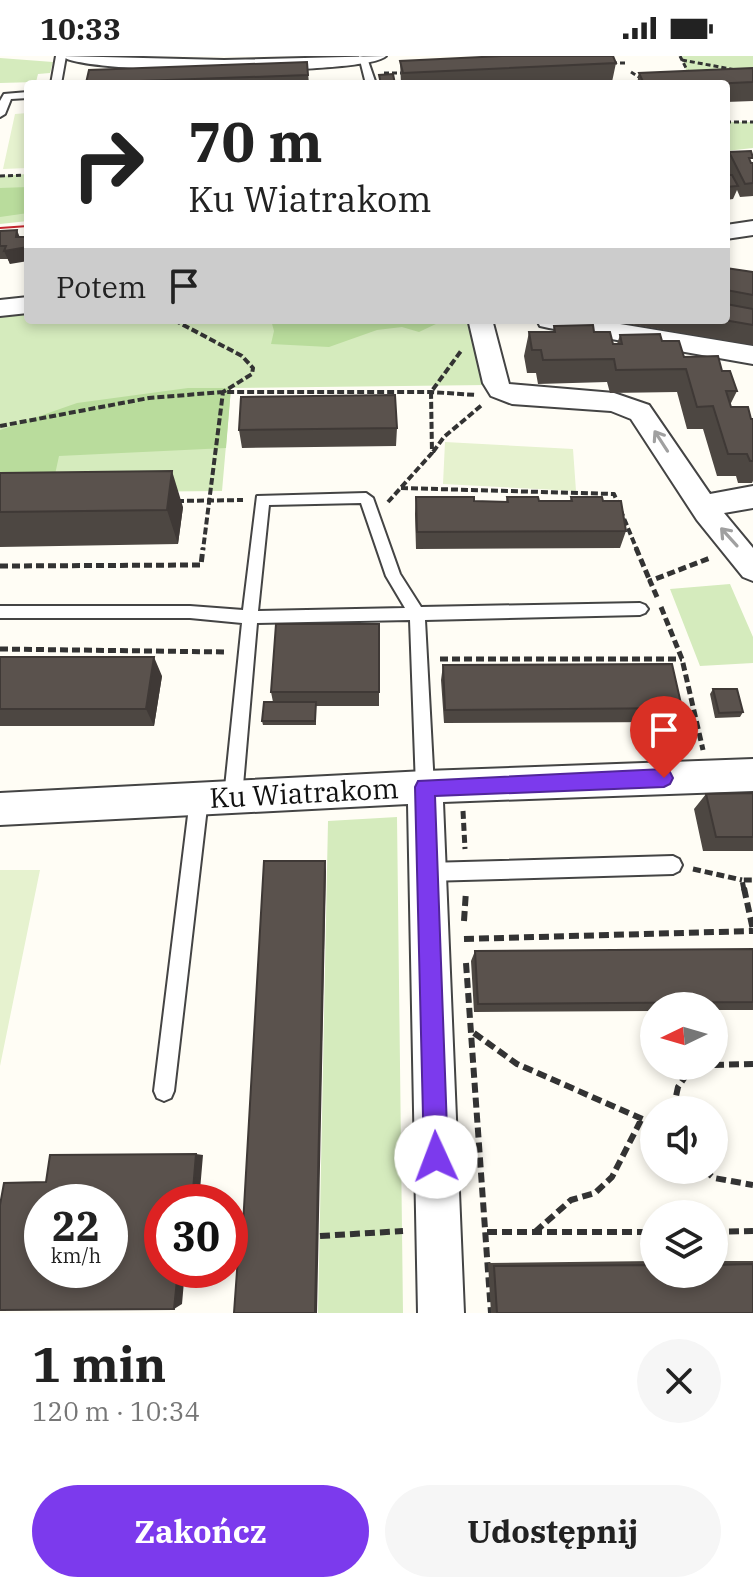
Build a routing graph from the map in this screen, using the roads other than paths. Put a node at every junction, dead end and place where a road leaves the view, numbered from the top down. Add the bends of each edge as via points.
1 (61, 56) edge
2 (71, 56) edge
3 (370, 57) edge
4 (57, 80) edge
5 (371, 80) edge
6 (24, 95) edge
7 (0, 114) edge
8 (752, 230) edge
9 (730, 232) edge
10 (24, 305) edge
11 (0, 308) edge
12 (482, 324) edge
13 (581, 324) edge
14 (753, 355) edge
15 (753, 497) edge
16 (703, 506) junction
17 (753, 569) edge
18 (640, 609) dead end
19 (0, 612) edge
20 (417, 613) junction
21 (250, 617) junction
22 (753, 775) edge
23 (443, 792) junction
24 (233, 797) junction
25 (199, 799) junction
26 (0, 809) edge
27 (673, 865) road end
28 (427, 872) junction
29 (164, 1091) dead end
30 (441, 1313) edge

1 - 4 lane
2 - 3 street via 217,67
3 - 5 lane
6 - 7 lane via 7,96
8 - 9 street
10 - 11 street
16 -> 12 street via 640,412 614,402 496,393
13 - 14 street
15 - 16 street
17 -> 16 street
18 - 20 lane
19 - 21 lane
20 - 21 lane
20 - 21 lane via 393,576 366,498 262,500
20 - 23 lane via 419,659
21 - 24 lane
22 - 23 street, Ku Wiatrakom
23 - 24 street, Ku Wiatrakom
23 - 28 street
24 - 25 street, Ku Wiatrakom
25 - 26 street, Ku Wiatrakom
25 - 29 lane
27 - 28 lane
28 - 30 street

